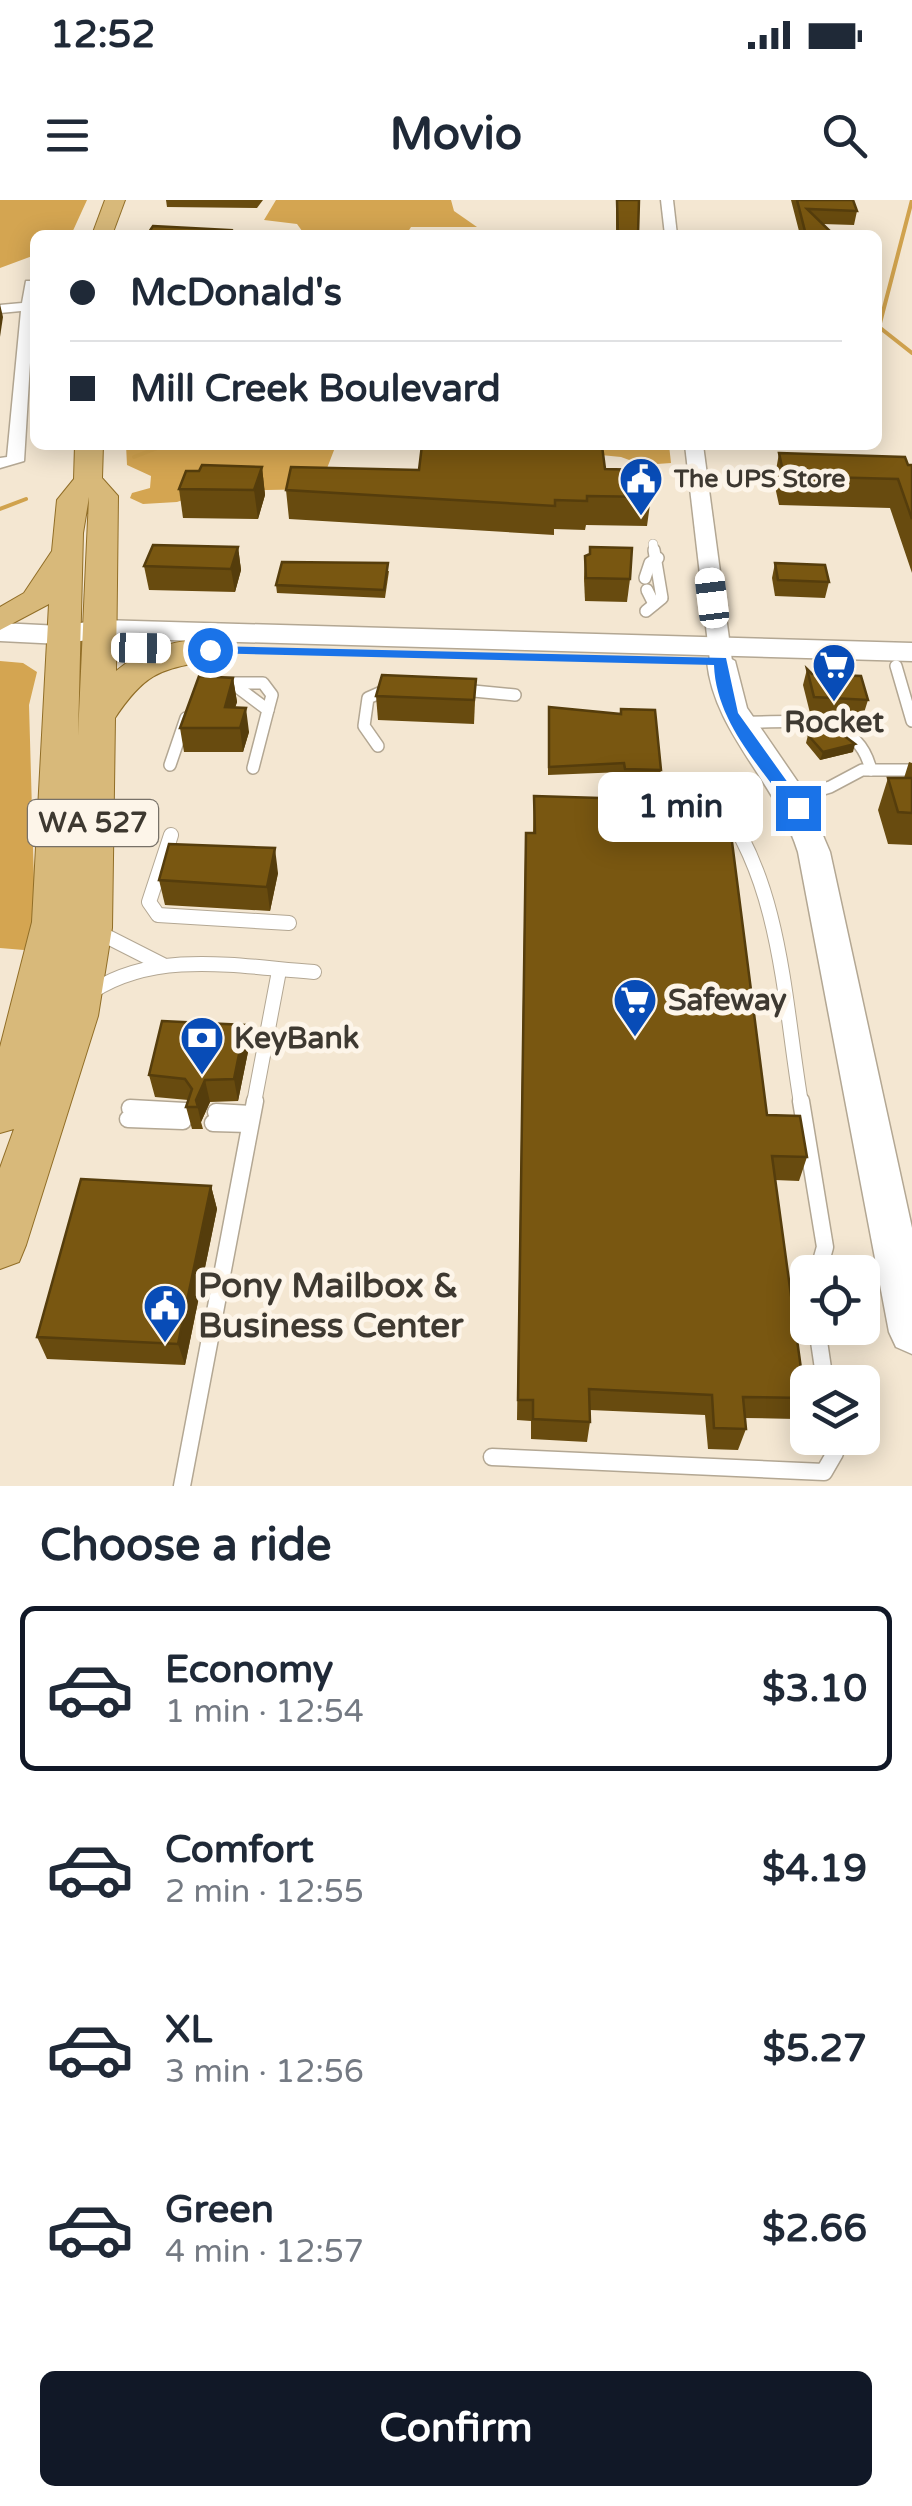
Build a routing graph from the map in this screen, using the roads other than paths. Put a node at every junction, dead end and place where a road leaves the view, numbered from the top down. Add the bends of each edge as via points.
1 (115, 200) edge
2 (667, 200) edge
3 (104, 230) edge
4 (670, 230) edge
5 (30, 306) edge
6 (0, 309) edge
7 (30, 324) edge
8 (88, 450) edge
9 (695, 450) edge
10 (0, 463) edge
11 (88, 480) junction
12 (653, 544) dead end
13 (66, 553) junction
14 (658, 558) junction
15 (0, 620) edge
16 (0, 632) edge
17 (87, 637) junction
18 (720, 653) junction
19 (907, 662) edge
20 (210, 666) junction
21 (232, 683) junction
22 (408, 688) edge
23 (442, 689) edge
24 (516, 695) dead end
25 (188, 710) edge
26 (268, 710) junction
27 (97, 718) junction
28 (912, 721) edge
29 (737, 722) junction
30 (378, 746) dead end
31 (170, 765) dead end
32 (254, 768) dead end
33 (871, 770) junction
34 (912, 770) edge
35 (792, 798) junction
36 (720, 804) dead end
37 (171, 836) dead end
38 (288, 923) dead end
39 (92, 928) junction
40 (165, 966) junction
41 (279, 971) junction
42 (314, 972) dead end
43 (75, 1016) junction
44 (0, 1114) edge
45 (129, 1114) dead end
46 (184, 1116) edge
47 (215, 1117) dead end
48 (250, 1119) junction
49 (0, 1245) edge
50 (823, 1255) edge
51 (912, 1332) edge
52 (833, 1455) edge
53 (492, 1457) dead end
54 (182, 1486) edge

1 - 3 main road
2 - 4 street
5 - 6 street
7 - 10 street via 15,462
8 - 11 main road, WA 527
9 - 18 street
11 - 13 main road, WA 527 via 72,500
11 - 17 main road, WA 527 via 104,496
12 - 14 lane
13 - 15 main road via 36,600
13 - 17 main road, WA 527
14 - 14 lane via 662,598 650,608 646,584 650,563
16 - 17 main road
17 - 18 main road
17 - 20 main road
17 - 27 main road, WA 527
17 - 44 main road, WA 527 via 53,922 32,1022
18 - 19 main road
18 - 20 main road
18 - 29 street via 722,688
19 - 28 lane
20 - 21 lane
20 - 27 main road via 164,656 136,668
21 - 26 lane
21 - 26 lane via 263,682 272,695
22 - 30 lane via 380,689 368,698 364,726
23 - 24 lane
25 - 31 lane
26 - 32 lane
27 - 39 main road, WA 527
29 - 33 lane via 840,726 866,746
29 - 35 street
33 - 34 lane
33 - 35 lane
35 - 51 street via 822,884
36 - 50 lane via 745,837 764,881
37 - 38 lane via 148,902 158,915
39 - 40 lane
39 - 43 main road, WA 527
40 - 41 lane
40 - 43 lane via 104,982
41 - 42 lane
41 - 48 lane
43 - 49 main road, WA 527
45 - 46 lane
47 - 48 lane
48 - 54 lane
52 - 53 lane via 824,1472

